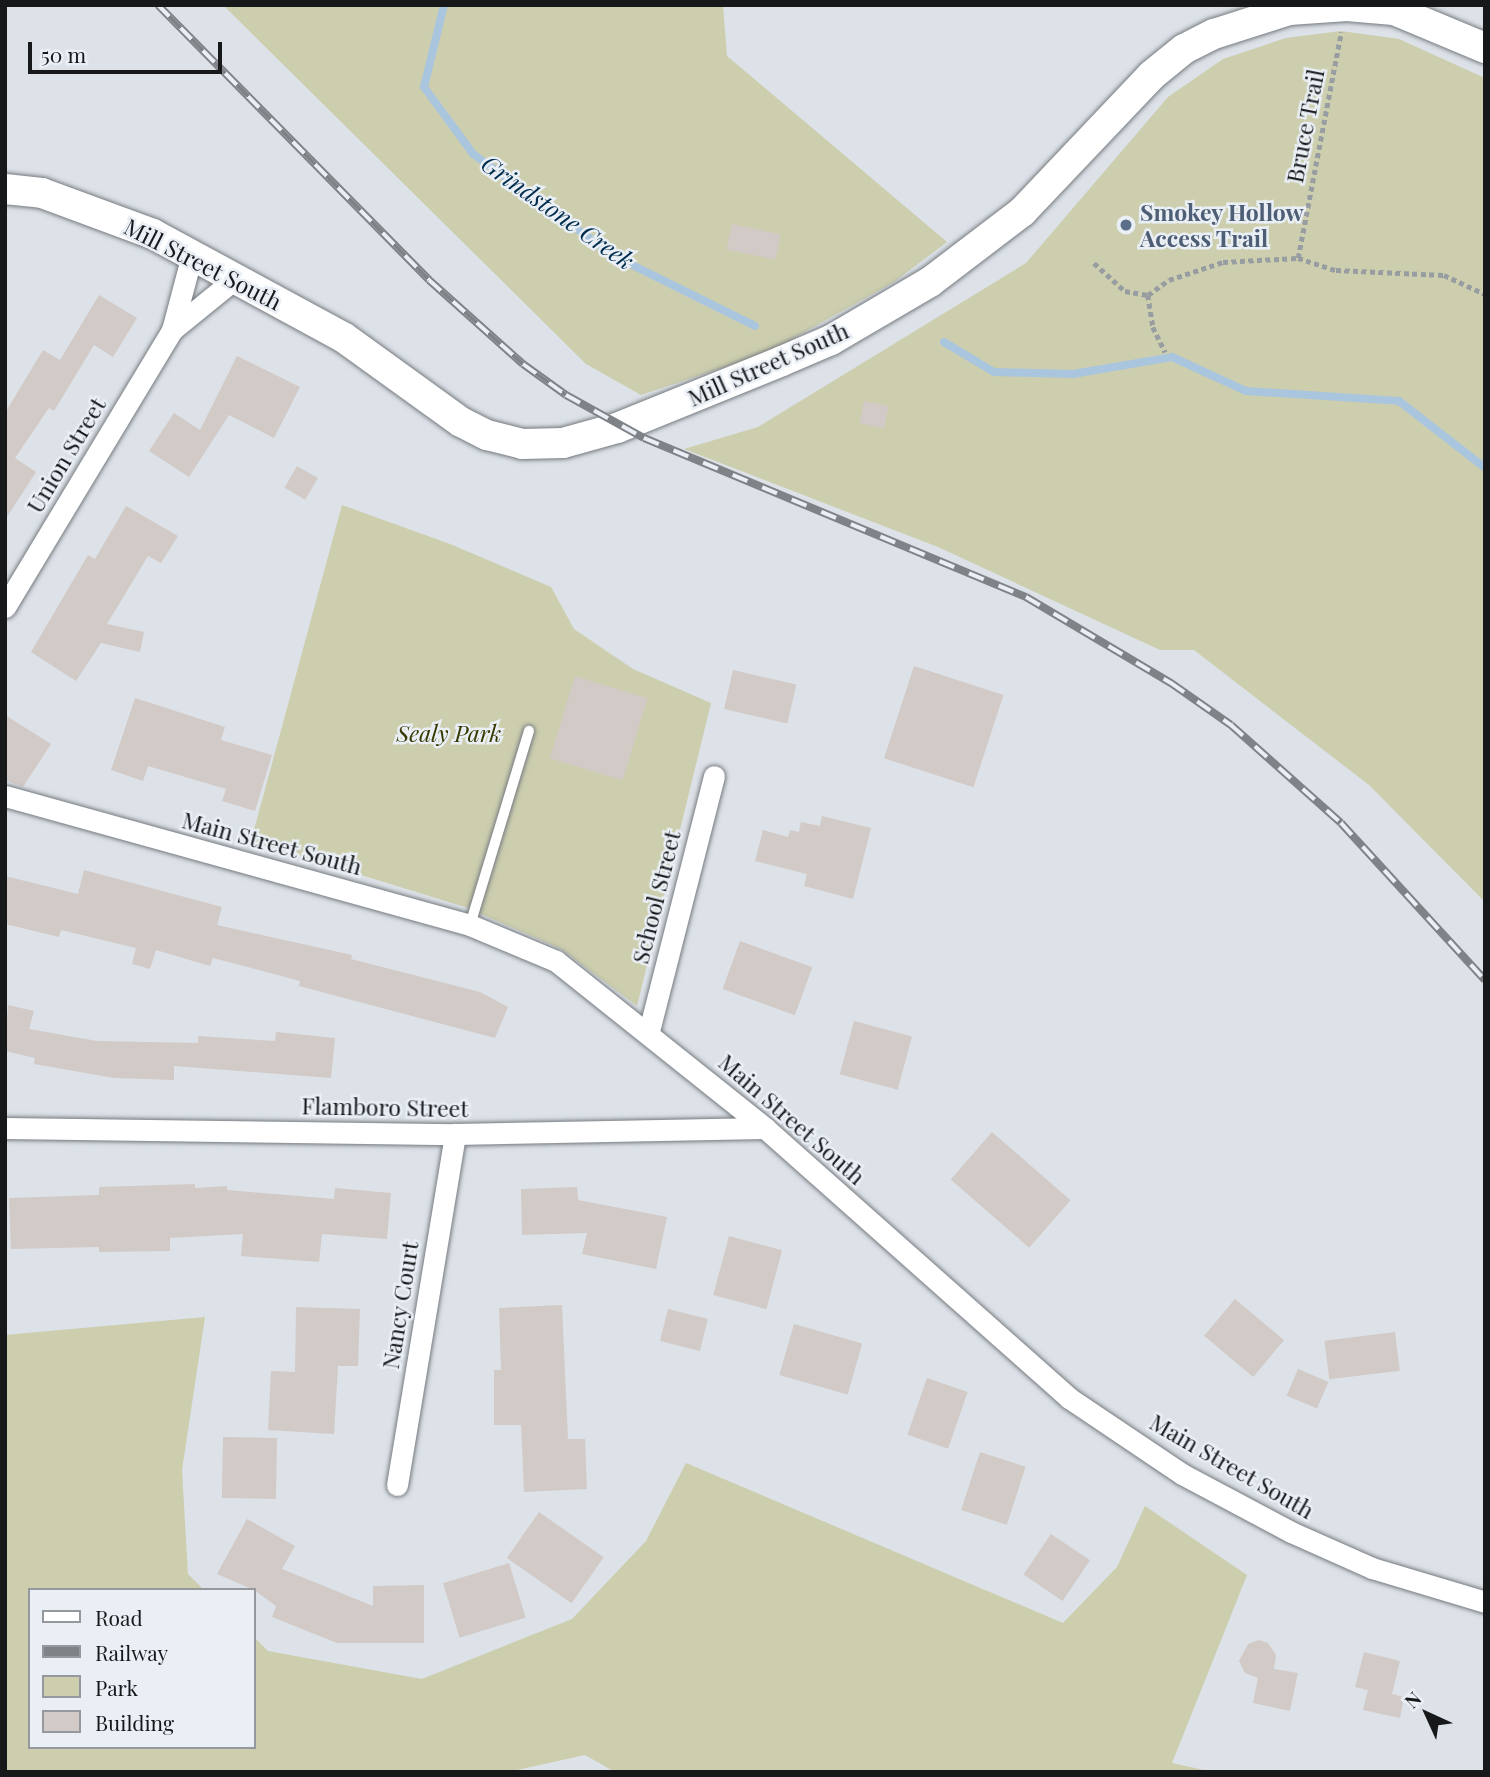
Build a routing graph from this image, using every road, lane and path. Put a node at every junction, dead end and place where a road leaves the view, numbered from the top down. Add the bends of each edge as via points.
1 (1339, 42) dead end
2 (1485, 48) edge
3 (5, 189) edge
4 (192, 255) junction
5 (1298, 258) junction
6 (1094, 263) dead end
7 (236, 278) junction
8 (1485, 295) edge
9 (1148, 296) junction
10 (172, 330) junction
11 (1165, 352) dead end
12 (5, 607) edge
13 (529, 731) dead end
14 (714, 776) dead end
15 (5, 796) edge
16 (470, 925) junction
17 (649, 1031) junction
18 (5, 1128) edge
19 (765, 1128) junction
20 (455, 1134) junction
21 (397, 1485) dead end
22 (1485, 1602) edge

1 - 5 path, Bruce Trail
2 - 7 main road, Mill Street South via 1394,10 1347,6 1289,10 1214,34 1184,48 1152,75 1023,212 930,282 831,340 617,428 563,443 522,444 461,422 343,337
3 - 4 main road, Mill Street South via 42,193 102,213
4 - 7 main road, Mill Street South
4 - 10 street, Union Street
5 - 8 path via 1336,270 1444,275
5 - 9 path via 1223,262 1169,281
6 - 9 path via 1125,291
7 - 10 street, Union Street
9 - 11 path via 1153,327
10 - 12 street, Union Street
13 - 16 lane
14 - 17 street, School Street
15 - 16 street, Main Street South
16 - 17 street, Main Street South via 556,961
17 - 19 street, Main Street South
18 - 20 street, Flamboro Street
19 - 20 street, Flamboro Street
19 - 22 street, Main Street South via 1069,1398 1182,1474 1291,1532 1373,1568
20 - 21 street, Nancy Court

